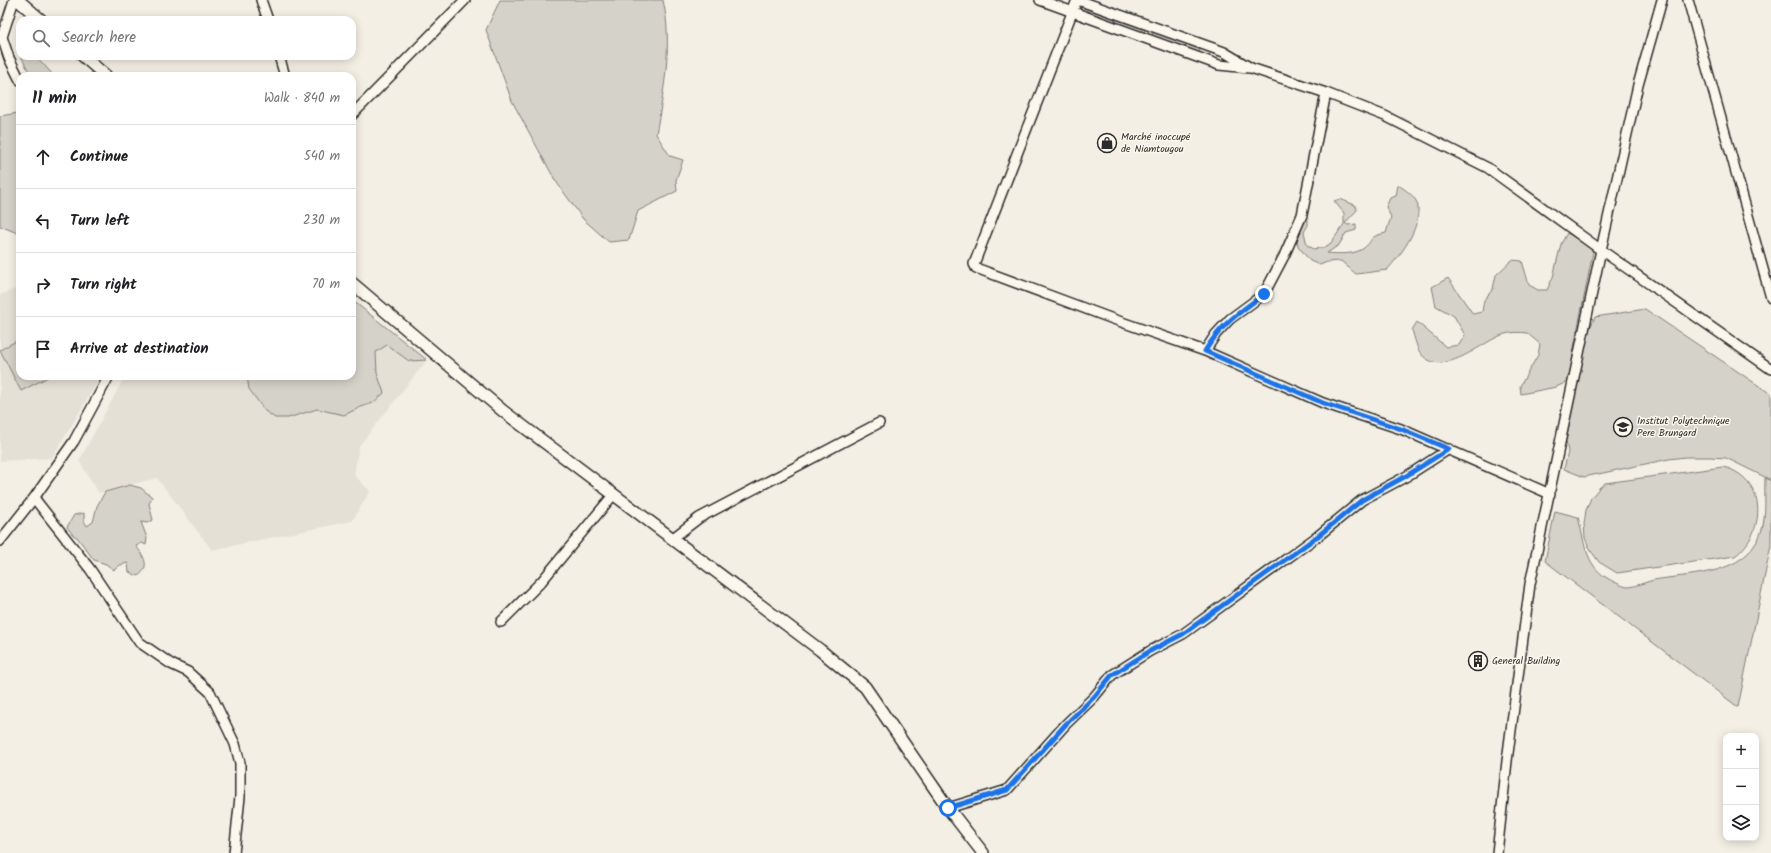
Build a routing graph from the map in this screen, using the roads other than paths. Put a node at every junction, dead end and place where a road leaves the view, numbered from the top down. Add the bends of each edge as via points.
1 (14, 0) edge
2 (18, 0) edge
3 (261, 0) edge
4 (465, 0) edge
5 (1040, 0) edge
6 (1077, 0) edge
7 (1662, 0) edge
8 (1688, 0) edge
9 (1072, 12) junction
10 (36, 16) edge
11 (267, 16) edge
12 (1151, 26) junction
13 (1147, 38) junction
14 (1207, 45) junction
15 (1200, 59) junction
16 (88, 60) edge
17 (280, 60) edge
18 (1251, 68) junction
19 (16, 72) edge
20 (101, 72) edge
21 (284, 72) edge
22 (1326, 93) junction
23 (356, 111) edge
24 (1601, 250) junction
25 (356, 286) edge
26 (1771, 298) edge
27 (1205, 351) junction
28 (1771, 369) edge
29 (107, 380) edge
30 (879, 423) dead end
31 (1449, 449) junction
32 (614, 494) junction
33 (1550, 494) junction
34 (34, 498) junction
35 (673, 538) junction
36 (0, 541) edge
37 (501, 622) dead end
38 (948, 808) junction
39 (234, 853) edge
40 (983, 853) edge
41 (1497, 853) edge

1 - 19 street via 2,37
2 - 10 main road
3 - 11 street
4 - 23 street
5 - 9 street
6 - 9 street
6 - 12 street
7 - 24 street via 1638,85
8 - 26 street
9 - 13 street
9 - 27 street via 974,264 976,268
12 - 13 street
12 - 14 street
13 - 15 street
14 - 15 street
14 - 18 street
15 - 18 street via 1219,65
16 - 20 main road
17 - 21 street
18 - 22 street
22 - 24 street via 1385,116 1441,142 1488,168
22 - 27 street via 1302,215 1284,256 1264,294 1230,319
24 - 28 street
24 - 33 street
25 - 32 main road via 503,410
27 - 31 street via 1323,403 1401,429
29 - 34 street via 74,441
30 - 35 street via 699,518
31 - 33 street
31 - 38 street via 1362,500 1318,536 1183,634 1112,675 1007,790
32 - 35 main road
32 - 37 street via 541,582
33 - 41 street via 1530,584
34 - 36 street
34 - 39 street via 90,569 139,642 171,664 188,672 210,692 235,744 240,763 240,797
35 - 38 main road via 865,687
38 - 40 main road

